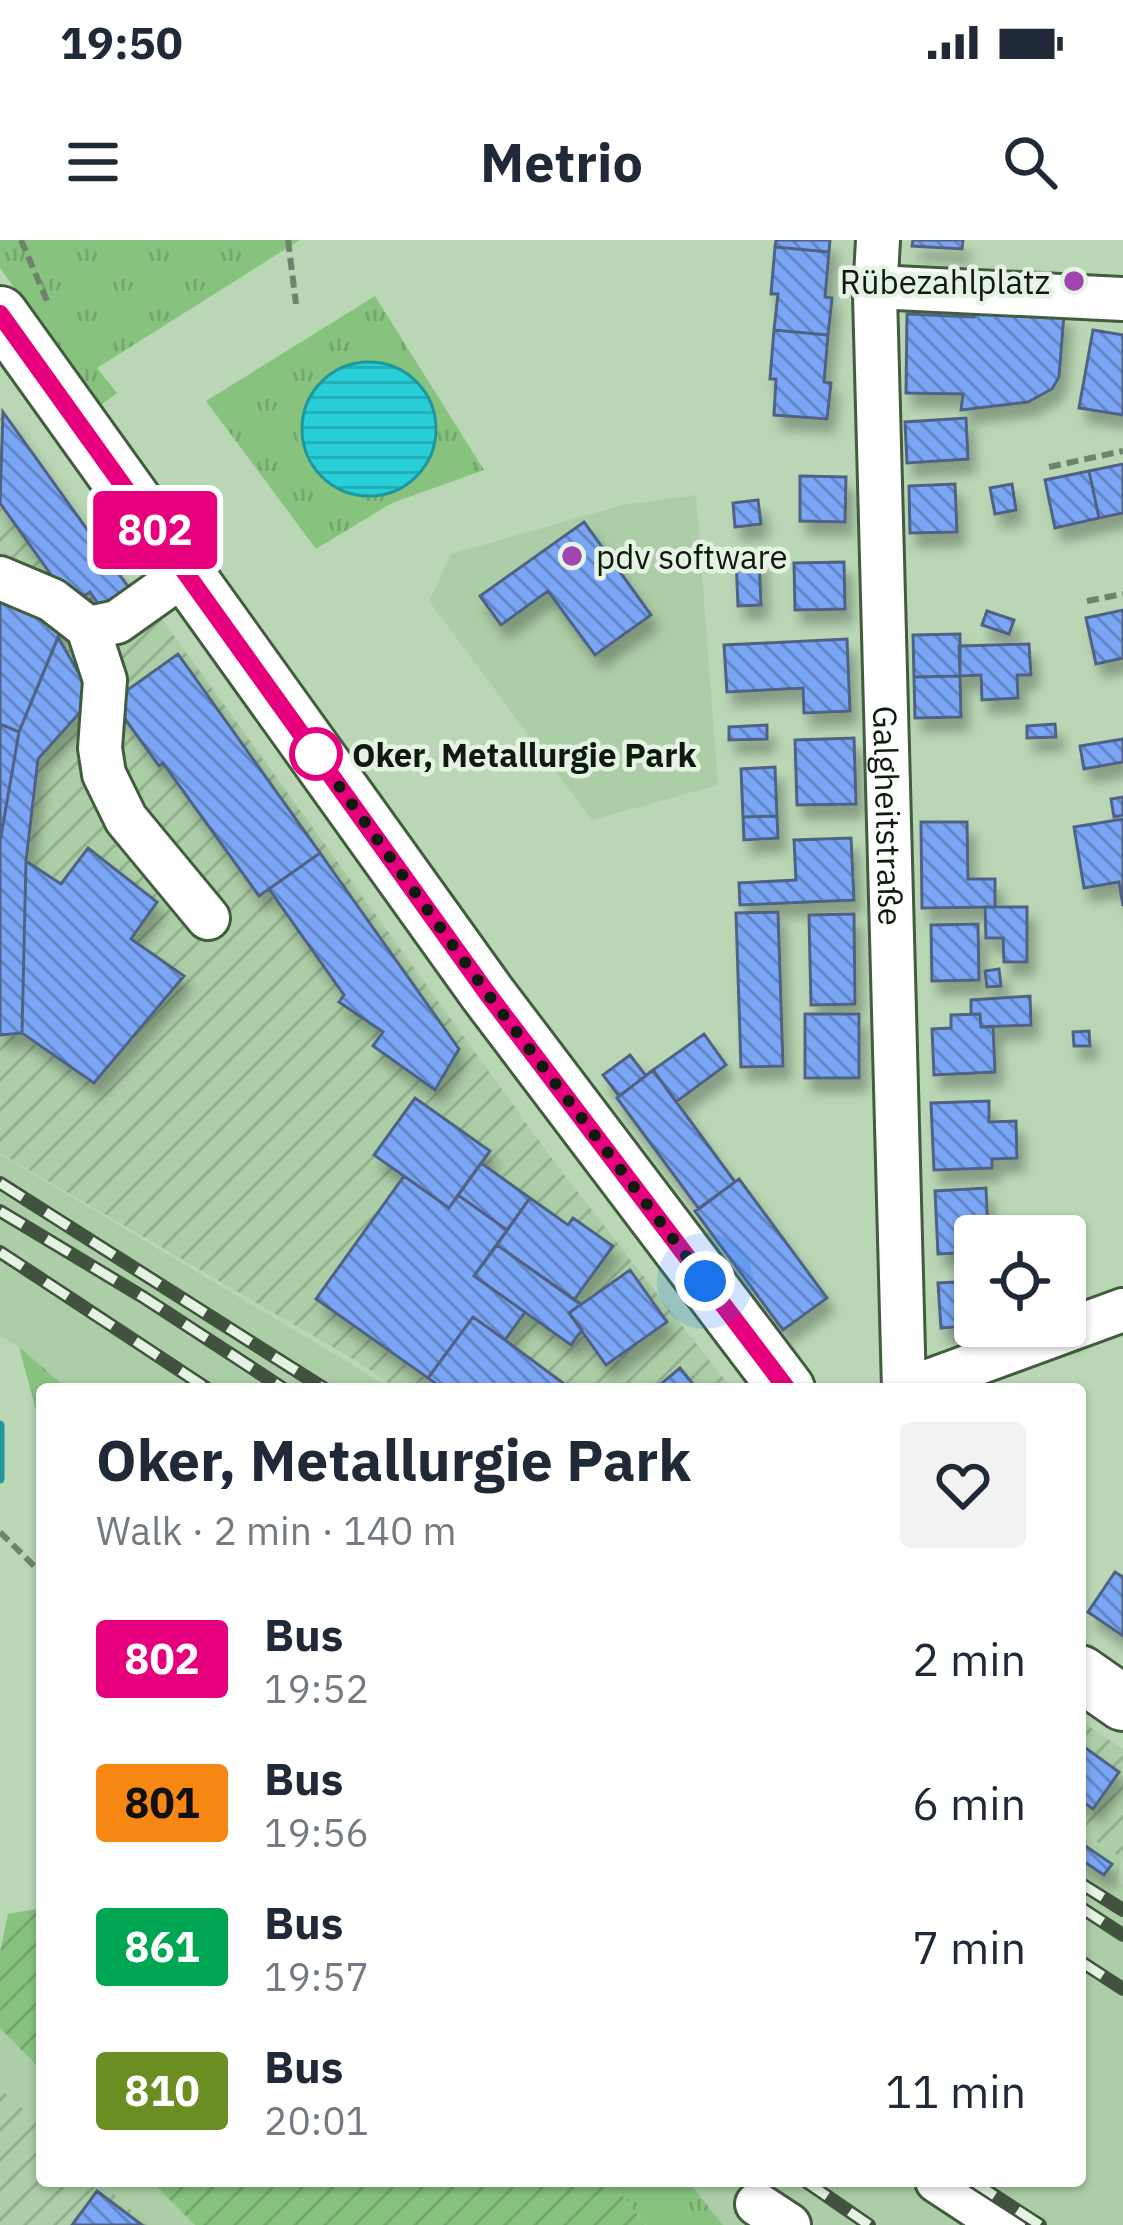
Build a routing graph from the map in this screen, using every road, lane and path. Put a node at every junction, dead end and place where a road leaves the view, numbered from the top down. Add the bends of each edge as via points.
1 (287, 240) edge
2 (878, 240) edge
3 (875, 287) junction
4 (1123, 299) edge
5 (296, 304) dead end
6 (0, 314) edge
7 (1123, 451) edge
8 (1049, 467) dead end
9 (186, 573) junction
10 (0, 578) edge
11 (1123, 594) edge
12 (1087, 602) dead end
13 (88, 628) junction
14 (208, 918) dead end
15 (1123, 1310) edge
16 (782, 1383) edge
17 (906, 1383) edge
18 (922, 1383) edge
19 (3, 1535) edge
20 (36, 1568) edge
21 (1086, 1677) edge
22 (1123, 1703) edge
23 (946, 2187) edge
24 (1004, 2225) edge

1 - 5 path
2 - 3 street, Galgheitstraße
3 - 4 street
3 - 17 street, Galgheitstraße
6 - 9 main road
7 - 8 path
9 - 13 street via 117,622
9 - 16 main road via 487,993
10 - 13 street via 52,600
11 - 12 path
13 - 14 street via 105,680 104,774 126,819
15 - 18 street
19 - 20 path
21 - 22 main road
23 - 24 street

